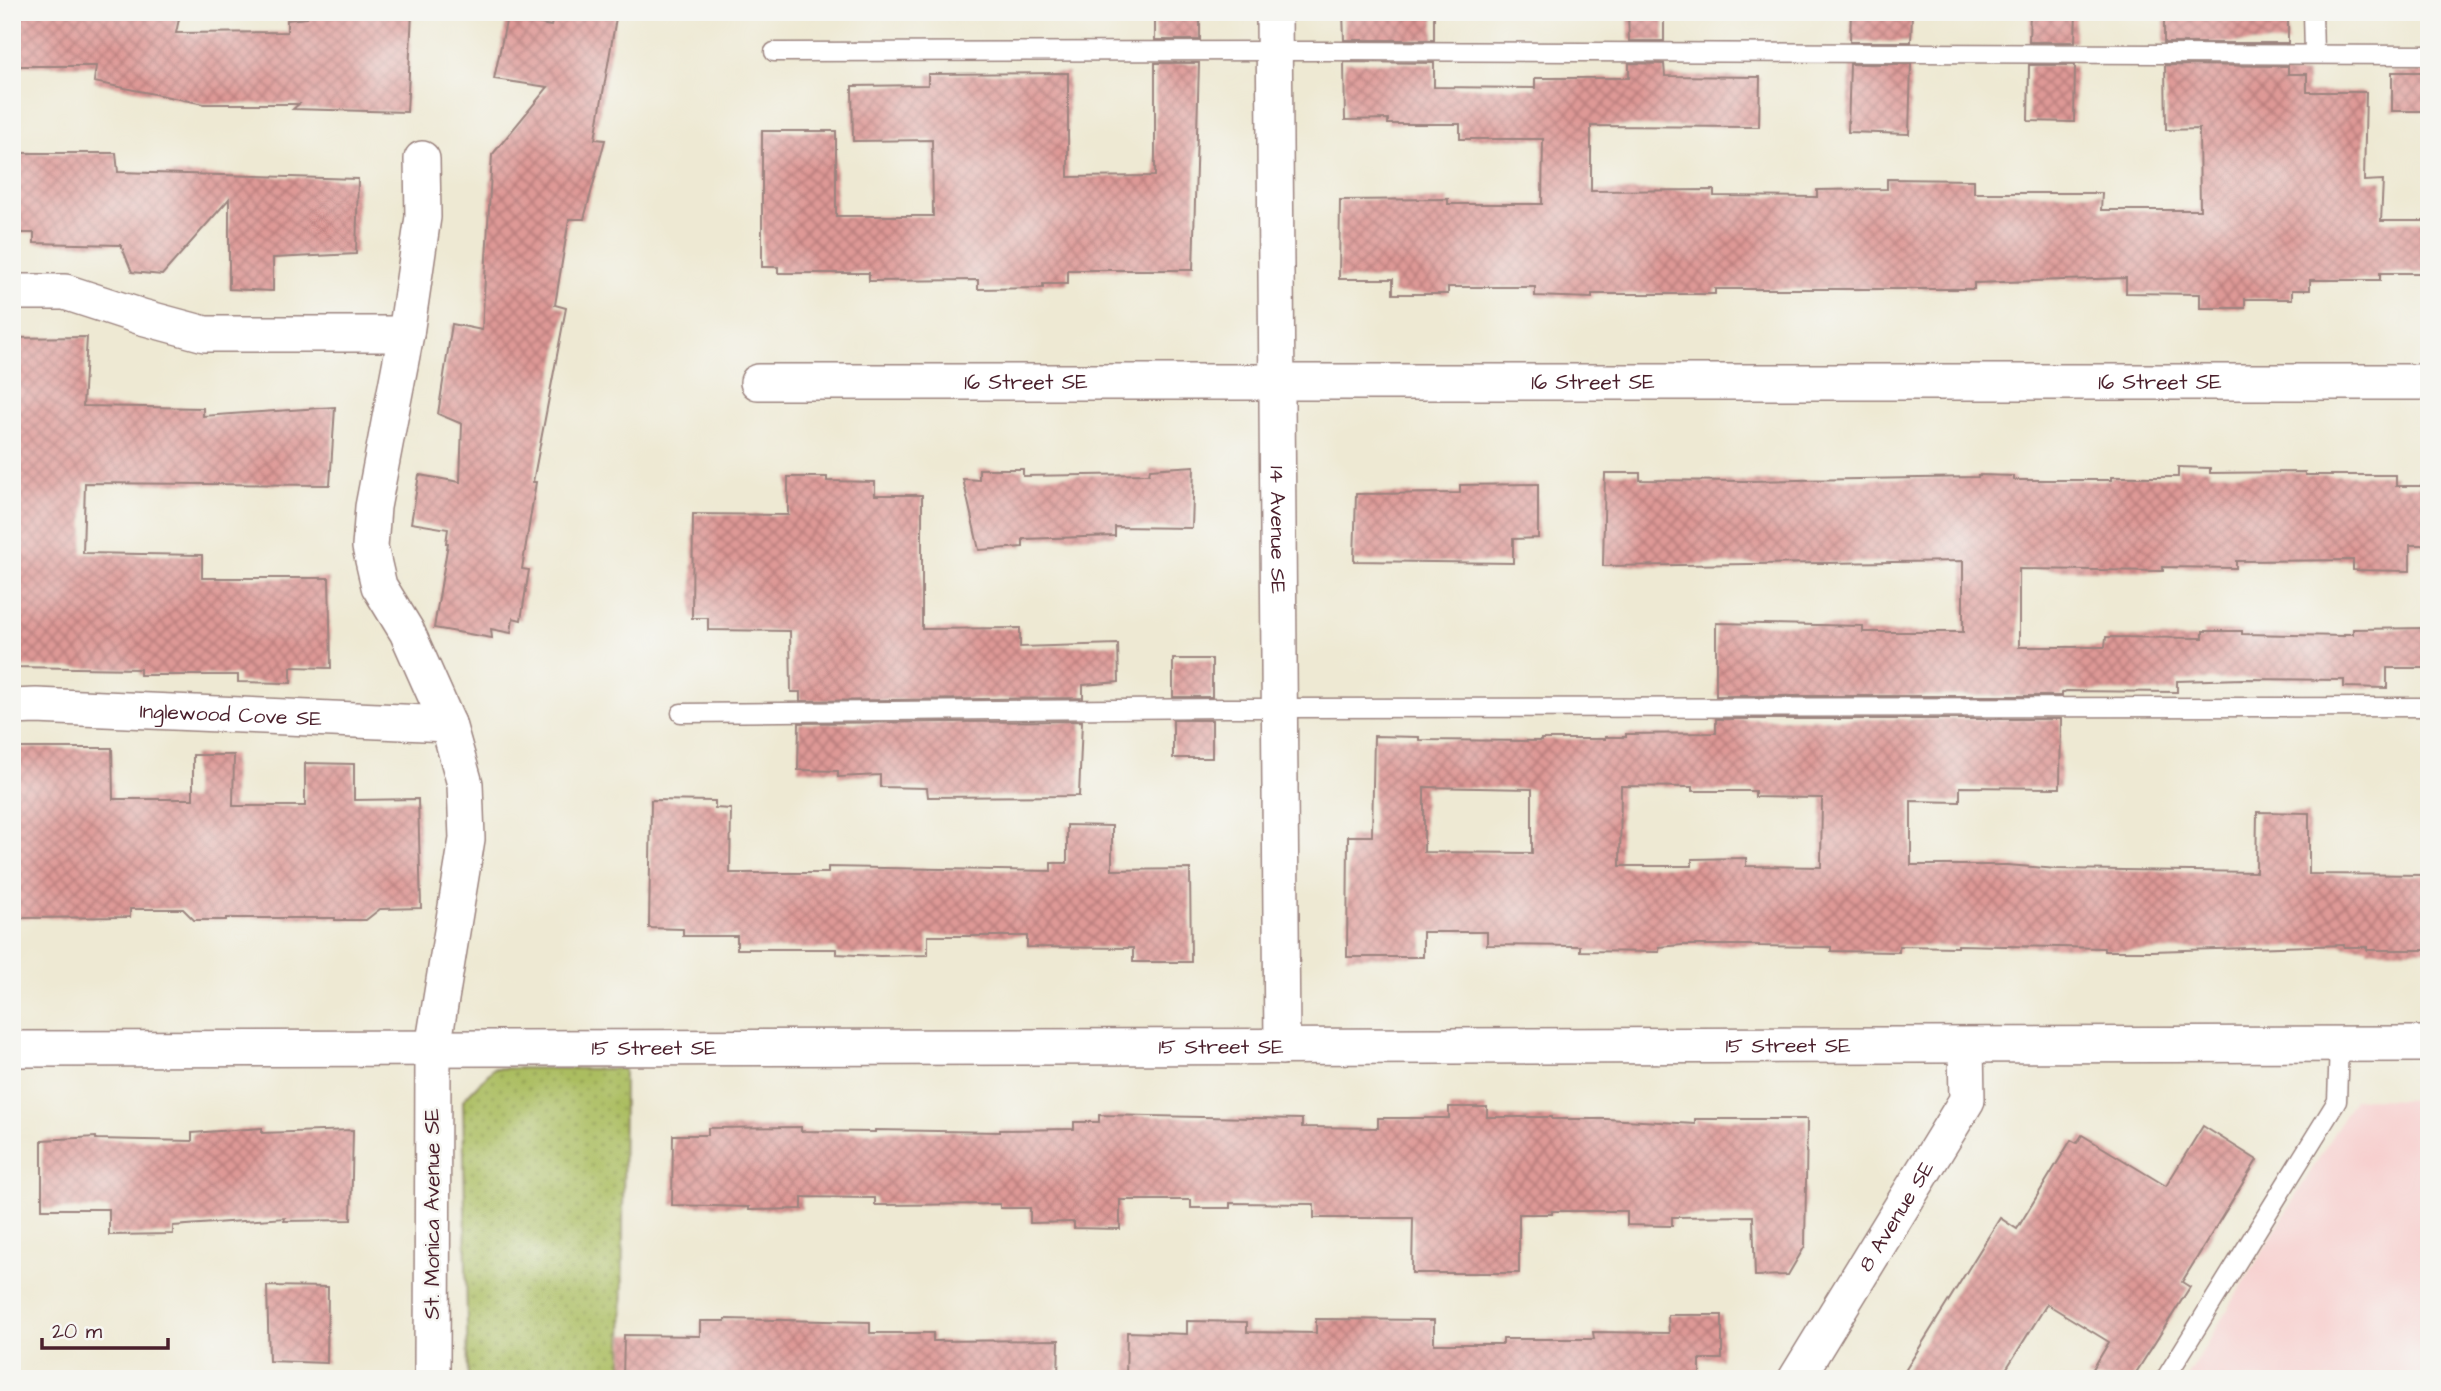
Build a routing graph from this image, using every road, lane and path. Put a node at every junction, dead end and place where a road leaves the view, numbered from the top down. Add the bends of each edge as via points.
1 (1274, 12) edge
2 (2313, 12) edge
3 (1274, 51) junction
4 (774, 52) dead end
5 (2314, 54) junction
6 (2429, 55) edge
7 (422, 159) dead end
8 (12, 292) edge
9 (406, 334) junction
10 (758, 382) dead end
11 (1277, 382) junction
12 (2429, 382) edge
13 (12, 707) edge
14 (2429, 707) edge
15 (1279, 709) junction
16 (681, 713) dead end
17 (448, 724) junction
18 (2429, 1044) edge
19 (2339, 1045) junction
20 (1966, 1046) junction
21 (1282, 1047) junction
22 (433, 1048) junction
23 (12, 1049) edge
24 (432, 1379) edge
25 (1796, 1379) edge
26 (2165, 1379) edge

1 - 3 street, 14 Avenue SE
2 - 5 lane
3 - 4 lane
3 - 5 lane
3 - 11 street, 14 Avenue SE
5 - 6 lane
7 - 9 street via 423,218
8 - 9 street via 65,292 205,334
9 - 17 street via 373,507 370,547 379,586 407,632
10 - 11 street, 16 Street SE
11 - 12 street, 16 Street SE
11 - 15 street, 14 Avenue SE
13 - 17 street, Inglewood Cove SE
14 - 15 lane
15 - 16 lane
15 - 21 street, 14 Avenue SE
17 - 22 street via 465,784 467,839
18 - 19 street, 15 Street SE
19 - 20 street, 15 Street SE
19 - 26 lane via 2337,1101
20 - 21 street, 15 Street SE
20 - 25 street, 8 Avenue SE via 1967,1100
21 - 22 street, 15 Street SE
22 - 23 street, 15 Street SE
22 - 24 street, St. Monica Avenue SE

